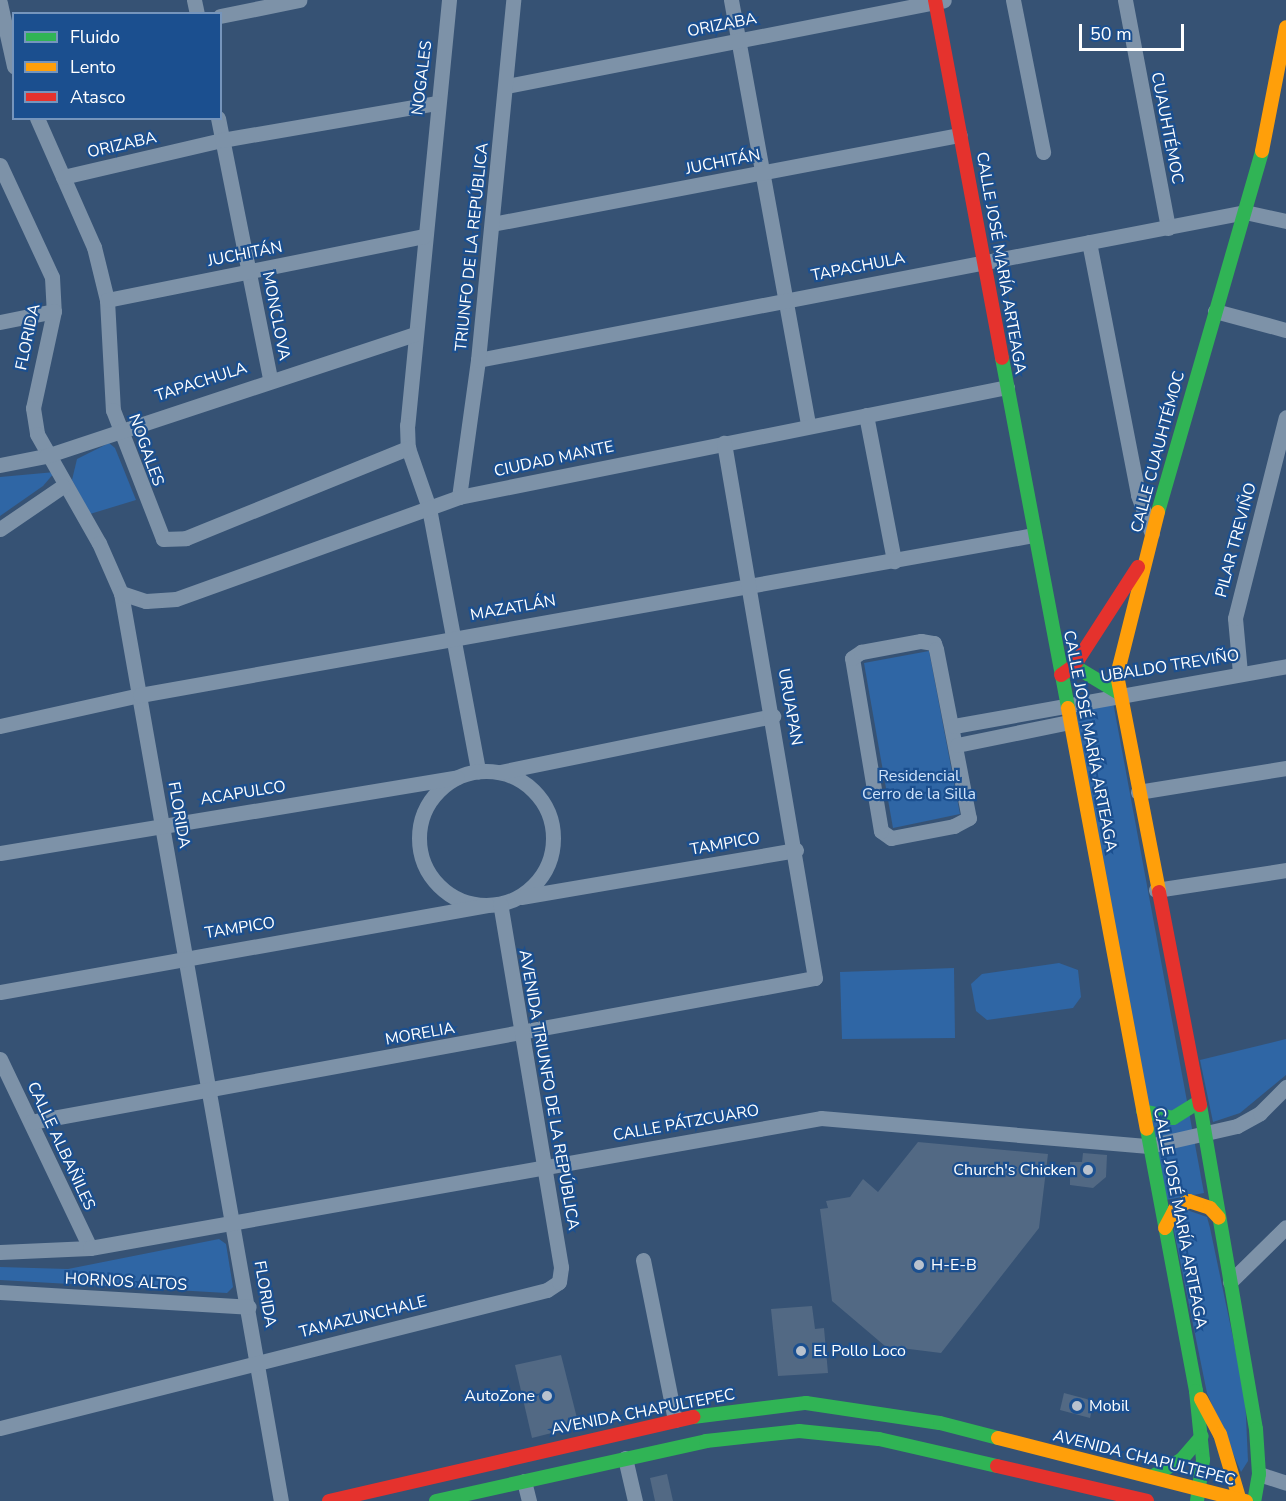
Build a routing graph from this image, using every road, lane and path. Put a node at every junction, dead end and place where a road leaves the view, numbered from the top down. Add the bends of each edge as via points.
1 (299, 0) edge
2 (449, 0) edge
3 (513, 0) edge
4 (731, 0) edge
5 (1013, 0) edge
6 (1125, 0) edge
7 (938, 1) edge
8 (0, 3) edge
9 (222, 16) edge
10 (1286, 27) edge
11 (739, 40) junction
12 (9, 59) edge
13 (507, 86) junction
14 (1279, 101) edge
15 (436, 103) junction
16 (38, 120) edge
17 (218, 120) edge
18 (960, 135) junction
19 (222, 140) junction
20 (1043, 152) dead end
21 (0, 165) edge
22 (762, 172) junction
23 (63, 177) junction
24 (5, 184) edge
25 (1245, 212) junction
26 (1286, 221) edge
27 (492, 224) junction
28 (1168, 228) junction
29 (425, 236) junction
30 (1089, 242) junction
31 (984, 262) junction
32 (249, 271) junction
33 (107, 300) junction
34 (785, 300) junction
35 (54, 311) junction
36 (1215, 311) junction
37 (0, 322) edge
38 (1286, 330) edge
39 (415, 334) junction
40 (478, 360) junction
41 (270, 378) junction
42 (1007, 387) junction
43 (866, 415) junction
44 (1286, 417) edge
45 (808, 425) junction
46 (118, 429) junction
47 (724, 443) junction
48 (1283, 443) edge
49 (408, 448) junction
50 (46, 456) junction
51 (0, 465) edge
52 (63, 486) junction
53 (459, 497) junction
54 (429, 508) junction
55 (0, 529) edge
56 (1152, 534) junction
57 (1034, 535) junction
58 (1148, 551) junction
59 (894, 561) junction
60 (751, 585) junction
61 (121, 593) junction
62 (454, 637) junction
63 (1074, 666) junction
64 (1286, 666) edge
65 (1240, 673) junction
66 (1060, 675) junction
67 (1119, 693) junction
68 (140, 694) junction
69 (1066, 702) junction
70 (773, 716) junction
71 (1069, 722) junction
72 (0, 726) edge
73 (954, 726) junction
74 (957, 745) junction
75 (1286, 768) edge
76 (477, 771) junction
77 (500, 772) junction
78 (457, 777) junction
79 (1138, 792) junction
80 (162, 824) junction
81 (796, 850) junction
82 (0, 853) edge
83 (1286, 870) edge
84 (1156, 890) junction
85 (518, 898) junction
86 (493, 905) junction
87 (186, 956) junction
88 (815, 978) joint
89 (0, 992) edge
90 (522, 1034) junction
91 (0, 1059) edge
92 (1286, 1087) edge
93 (212, 1090) junction
94 (1198, 1102) junction
95 (1143, 1112) junction
96 (31, 1122) junction
97 (1206, 1136) junction
98 (1149, 1146) junction
99 (544, 1165) junction
100 (1219, 1218) junction
101 (234, 1224) junction
102 (1286, 1227) edge
103 (1165, 1228) junction
104 (90, 1248) junction
105 (0, 1252) edge
106 (643, 1260) dead end
107 (559, 1282) joint
108 (1230, 1282) junction
109 (0, 1292) edge
110 (249, 1307) junction
111 (259, 1361) junction
112 (1196, 1391) junction
113 (695, 1416) junction
114 (675, 1420) junction
115 (940, 1423) junction
116 (0, 1428) edge
117 (1202, 1436) junction
118 (879, 1439) junction
119 (706, 1441) junction
120 (625, 1458) junction
121 (1258, 1474) junction
122 (1153, 1476) junction
123 (524, 1481) junction
124 (1286, 1483) edge
125 (1199, 1495) edge
126 (1242, 1500) edge
127 (281, 1501) edge
128 (329, 1501) edge
129 (436, 1501) edge
130 (529, 1501) edge
131 (635, 1501) edge
132 (1147, 1501) edge
133 (1254, 1501) edge

1 - 9 street
2 - 15 street, NOGALES
3 - 13 street, TRIUNFO DE LA REPÚBLICA
4 - 11 street
5 - 20 street
6 - 28 street, CUAUHTÉMOC
7 - 11 street, ORIZABA
7 - 18 street, CALLE JOSÉ MARÍA ARTEAGA
8 - 12 street
10 - 14 street, CALLE CUAUHTÉMOC
11 - 13 street, ORIZABA
11 - 22 street
13 - 27 street, TRIUNFO DE LA REPÚBLICA
14 - 25 street, CALLE CUAUHTÉMOC
15 - 19 street, ORIZABA
15 - 29 street, NOGALES
16 - 23 street, NOGALES
17 - 19 street, MONCLOVA
18 - 22 street, JUCHITÁN
18 - 31 street, CALLE JOSÉ MARÍA ARTEAGA
19 - 23 street, ORIZABA
19 - 32 street, MONCLOVA
21 - 24 street, FLORIDA
22 - 27 street, JUCHITÁN
22 - 34 street
23 - 33 street, NOGALES via 94,247
24 - 35 street, FLORIDA via 47,261
25 - 26 street
25 - 28 street, TAPACHULA
25 - 36 street, CALLE CUAUHTÉMOC
27 - 40 street, TRIUNFO DE LA REPÚBLICA
28 - 30 street, TAPACHULA
29 - 32 street, JUCHITÁN
29 - 39 street, NOGALES
30 - 31 street, TAPACHULA
30 - 56 street via 1138,495
31 - 34 street, TAPACHULA
31 - 42 street, CALLE JOSÉ MARÍA ARTEAGA
32 - 33 street, JUCHITÁN
32 - 41 street, MONCLOVA
33 - 46 street, NOGALES via 110,388
34 - 40 street, TAPACHULA
34 - 45 street
35 - 37 street
35 - 50 street, FLORIDA via 33,408
36 - 38 street
36 - 56 street, CALLE CUAUHTÉMOC
39 - 41 street, TAPACHULA
39 - 49 street, NOGALES
40 - 53 street, TRIUNFO DE LA REPÚBLICA
41 - 46 street, TAPACHULA
42 - 43 street, CIUDAD MANTE
42 - 57 street, CALLE JOSÉ MARÍA ARTEAGA
43 - 45 street, CIUDAD MANTE
43 - 59 street
44 - 48 street, PILAR TREVIÑO
45 - 47 street, CIUDAD MANTE
46 - 49 street, NOGALES via 147,508 167,542
46 - 50 street, TAPACHULA
47 - 53 street, CIUDAD MANTE
47 - 60 street, URUAPAN
48 - 65 street, PILAR TREVIÑO via 1235,618
49 - 54 street, NOGALES
50 - 51 street, TAPACHULA
50 - 52 street, FLORIDA
52 - 55 street
52 - 61 street, FLORIDA via 99,543
53 - 54 street, CIUDAD MANTE
54 - 61 street, CIUDAD MANTE via 176,599 146,600
54 - 62 street
56 - 58 street, CALLE CUAUHTÉMOC
57 - 59 street, MAZATLÁN
57 - 66 street, CALLE JOSÉ MARÍA ARTEAGA
58 - 63 street
58 - 67 street, CALLE CUAUHTÉMOC via 1118,667
59 - 60 street, MAZATLÁN
60 - 62 street, MAZATLÁN
60 - 70 street, URUAPAN
61 - 68 street, FLORIDA
62 - 68 street, MAZATLÁN
62 - 76 street
63 - 66 street
63 - 67 street
64 - 65 street, UBALDO TREVIÑO
65 - 67 street, UBALDO TREVIÑO
66 - 69 street, CALLE JOSÉ MARÍA ARTEAGA
67 - 69 street, UBALDO TREVIÑO
67 - 79 street, CALLE CUAUHTÉMOC
68 - 72 street, MAZATLÁN
68 - 80 street, FLORIDA
69 - 71 street, CALLE JOSÉ MARÍA ARTEAGA
69 - 73 street, UBALDO TREVIÑO
70 - 77 street
70 - 81 street, URUAPAN
71 - 74 street
71 - 95 street, CALLE JOSÉ MARÍA ARTEAGA
73 - 74 street
73 - 74 street via 934,643 861,652 852,658 886,837 954,826 969,818
75 - 79 street
76 - 77 street
76 - 78 street
77 - 85 street via 536,792 554,828 547,869
78 - 80 street, ACAPULCO
78 - 86 street via 441,787 425,809 418,835 420,854 437,885 460,900
79 - 84 street, CALLE CUAUHTÉMOC
80 - 82 street, ACAPULCO
80 - 87 street, FLORIDA
81 - 85 street, TAMPICO
81 - 88 street, URUAPAN
83 - 84 street
84 - 94 street
85 - 86 street
86 - 87 street, TAMPICO
86 - 90 street, AVENIDA TRIUNFO DE LA REPÚBLICA
87 - 89 street, TAMPICO
87 - 93 street, FLORIDA
88 - 90 street, MORELIA
90 - 93 street, MORELIA
90 - 99 street, AVENIDA TRIUNFO DE LA REPÚBLICA
91 - 96 street, CALLE ALBAÑILES
92 - 97 street, CALLE PÁTZCUARO via 1251,1120
93 - 96 street, MORELIA
93 - 101 street, FLORIDA
94 - 95 street via 1173,1118
94 - 97 street
95 - 98 street, CALLE JOSÉ MARÍA ARTEAGA
96 - 104 street, CALLE ALBAÑILES
97 - 98 street, CALLE PÁTZCUARO
97 - 100 street
98 - 99 street, CALLE PÁTZCUARO via 821,1118
98 - 103 street, CALLE JOSÉ MARÍA ARTEAGA
99 - 101 street, CALLE PÁTZCUARO
99 - 107 street, AVENIDA TRIUNFO DE LA REPÚBLICA via 561,1267
100 - 103 street via 1210,1208 1189,1201 1175,1209
100 - 108 street
101 - 104 street, HORNOS ALTOS
101 - 110 street, FLORIDA
102 - 108 street
103 - 112 street, CALLE JOSÉ MARÍA ARTEAGA
104 - 105 street, HORNOS ALTOS
106 - 114 street
107 - 111 street, TAMAZUNCHALE via 547,1290
108 - 121 street via 1256,1429
109 - 110 street, HORNOS ALTOS
110 - 111 street, FLORIDA
111 - 116 street, TAMAZUNCHALE
111 - 127 street, FLORIDA
112 - 117 street, CALLE JOSÉ MARÍA ARTEAGA
112 - 126 street via 1220,1434
113 - 114 street, AVENIDA CHAPULTEPEC
113 - 115 street, AVENIDA CHAPULTEPEC via 806,1403
113 - 119 street via 692,1429
114 - 120 street via 667,1438
114 - 128 street, AVENIDA CHAPULTEPEC
115 - 118 street via 933,1432 889,1431
115 - 122 street, AVENIDA CHAPULTEPEC
117 - 122 street via 1182,1459
117 - 125 street, CALLE JOSÉ MARÍA ARTEAGA
118 - 119 street via 799,1431
118 - 132 street
119 - 120 street
120 - 123 street
120 - 131 street
121 - 124 street
121 - 133 street
122 - 125 street, AVENIDA CHAPULTEPEC
123 - 129 street
123 - 130 street
125 - 126 street, AVENIDA CHAPULTEPEC

